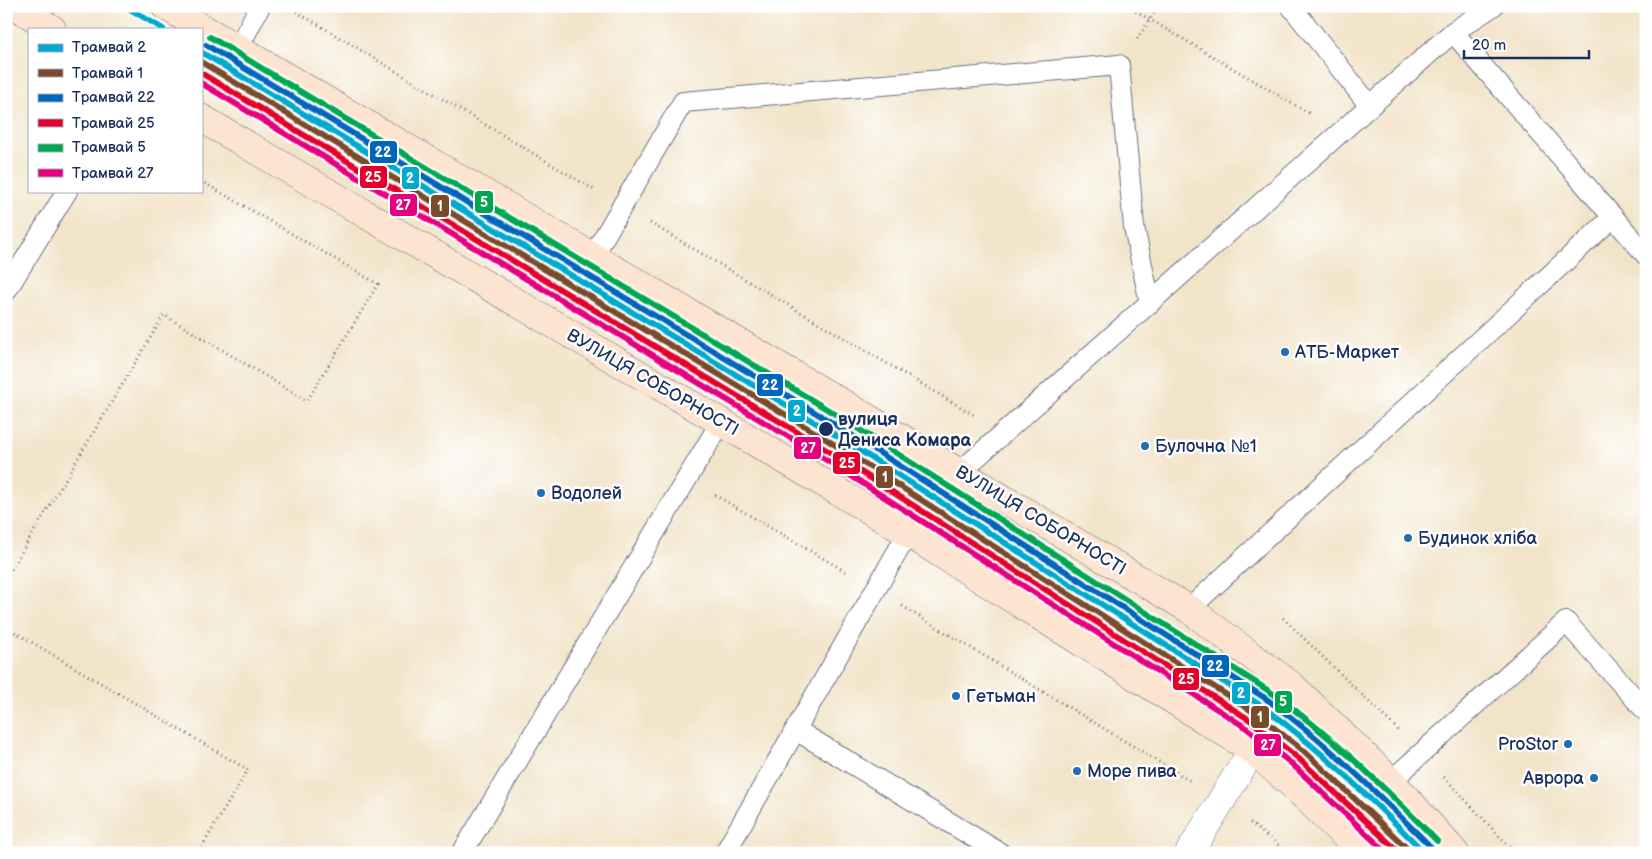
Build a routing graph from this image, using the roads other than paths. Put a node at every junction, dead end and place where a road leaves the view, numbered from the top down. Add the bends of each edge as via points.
1 (16, 6) edge
2 (165, 6) edge
3 (260, 6) edge
4 (1291, 6) edge
5 (1493, 6) edge
6 (50, 28) edge
7 (201, 28) edge
8 (202, 29) edge
9 (1453, 32) junction
10 (237, 50) junction
11 (1370, 106) junction
12 (202, 119) edge
13 (66, 192) edge
14 (1613, 217) junction
15 (1646, 255) edge
16 (593, 256) junction
17 (6, 291) edge
18 (1150, 303) junction
19 (721, 422) junction
20 (960, 472) junction
21 (908, 533) junction
22 (1189, 609) junction
23 (1292, 686) junction
24 (1646, 711) edge
25 (796, 730) junction
26 (1254, 751) junction
27 (1390, 781) junction
28 (462, 853) edge
29 (725, 853) edge
30 (1000, 853) edge
31 (1189, 853) edge
32 (1362, 853) edge
33 (1455, 853) edge

1 - 6 main road
2 - 7 main road, ВУЛИЦЯ СОБОРНОСТІ
3 - 10 lane
4 - 11 lane
5 - 9 lane
8 - 10 main road, ВУЛИЦЯ СОБОРНОСТІ
9 - 11 lane
9 - 14 lane
10 - 16 main road, ВУЛИЦЯ СОБОРНОСТІ
11 - 18 lane
12 - 19 main road, ВУЛИЦЯ СОБОРНОСТІ
13 - 17 lane
14 - 15 lane
14 - 22 lane
16 - 18 lane via 683,102 1119,65 1134,227
16 - 20 main road, ВУЛИЦЯ СОБОРНОСТІ
18 - 20 lane
19 - 21 main road, ВУЛИЦЯ СОБОРНОСТІ
19 - 28 lane
20 - 22 main road, ВУЛИЦЯ СОБОРНОСТІ
21 - 25 lane
21 - 26 main road, ВУЛИЦЯ СОБОРНОСТІ
22 - 23 main road, ВУЛИЦЯ СОБОРНОСТІ
23 - 26 street
23 - 27 main road, ВУЛИЦЯ СОБОРНОСТІ
24 - 27 lane via 1566,622
25 - 29 lane
25 - 30 lane
26 - 31 street
26 - 32 main road, ВУЛИЦЯ СОБОРНОСТІ
27 - 33 main road, ВУЛИЦЯ СОБОРНОСТІ

